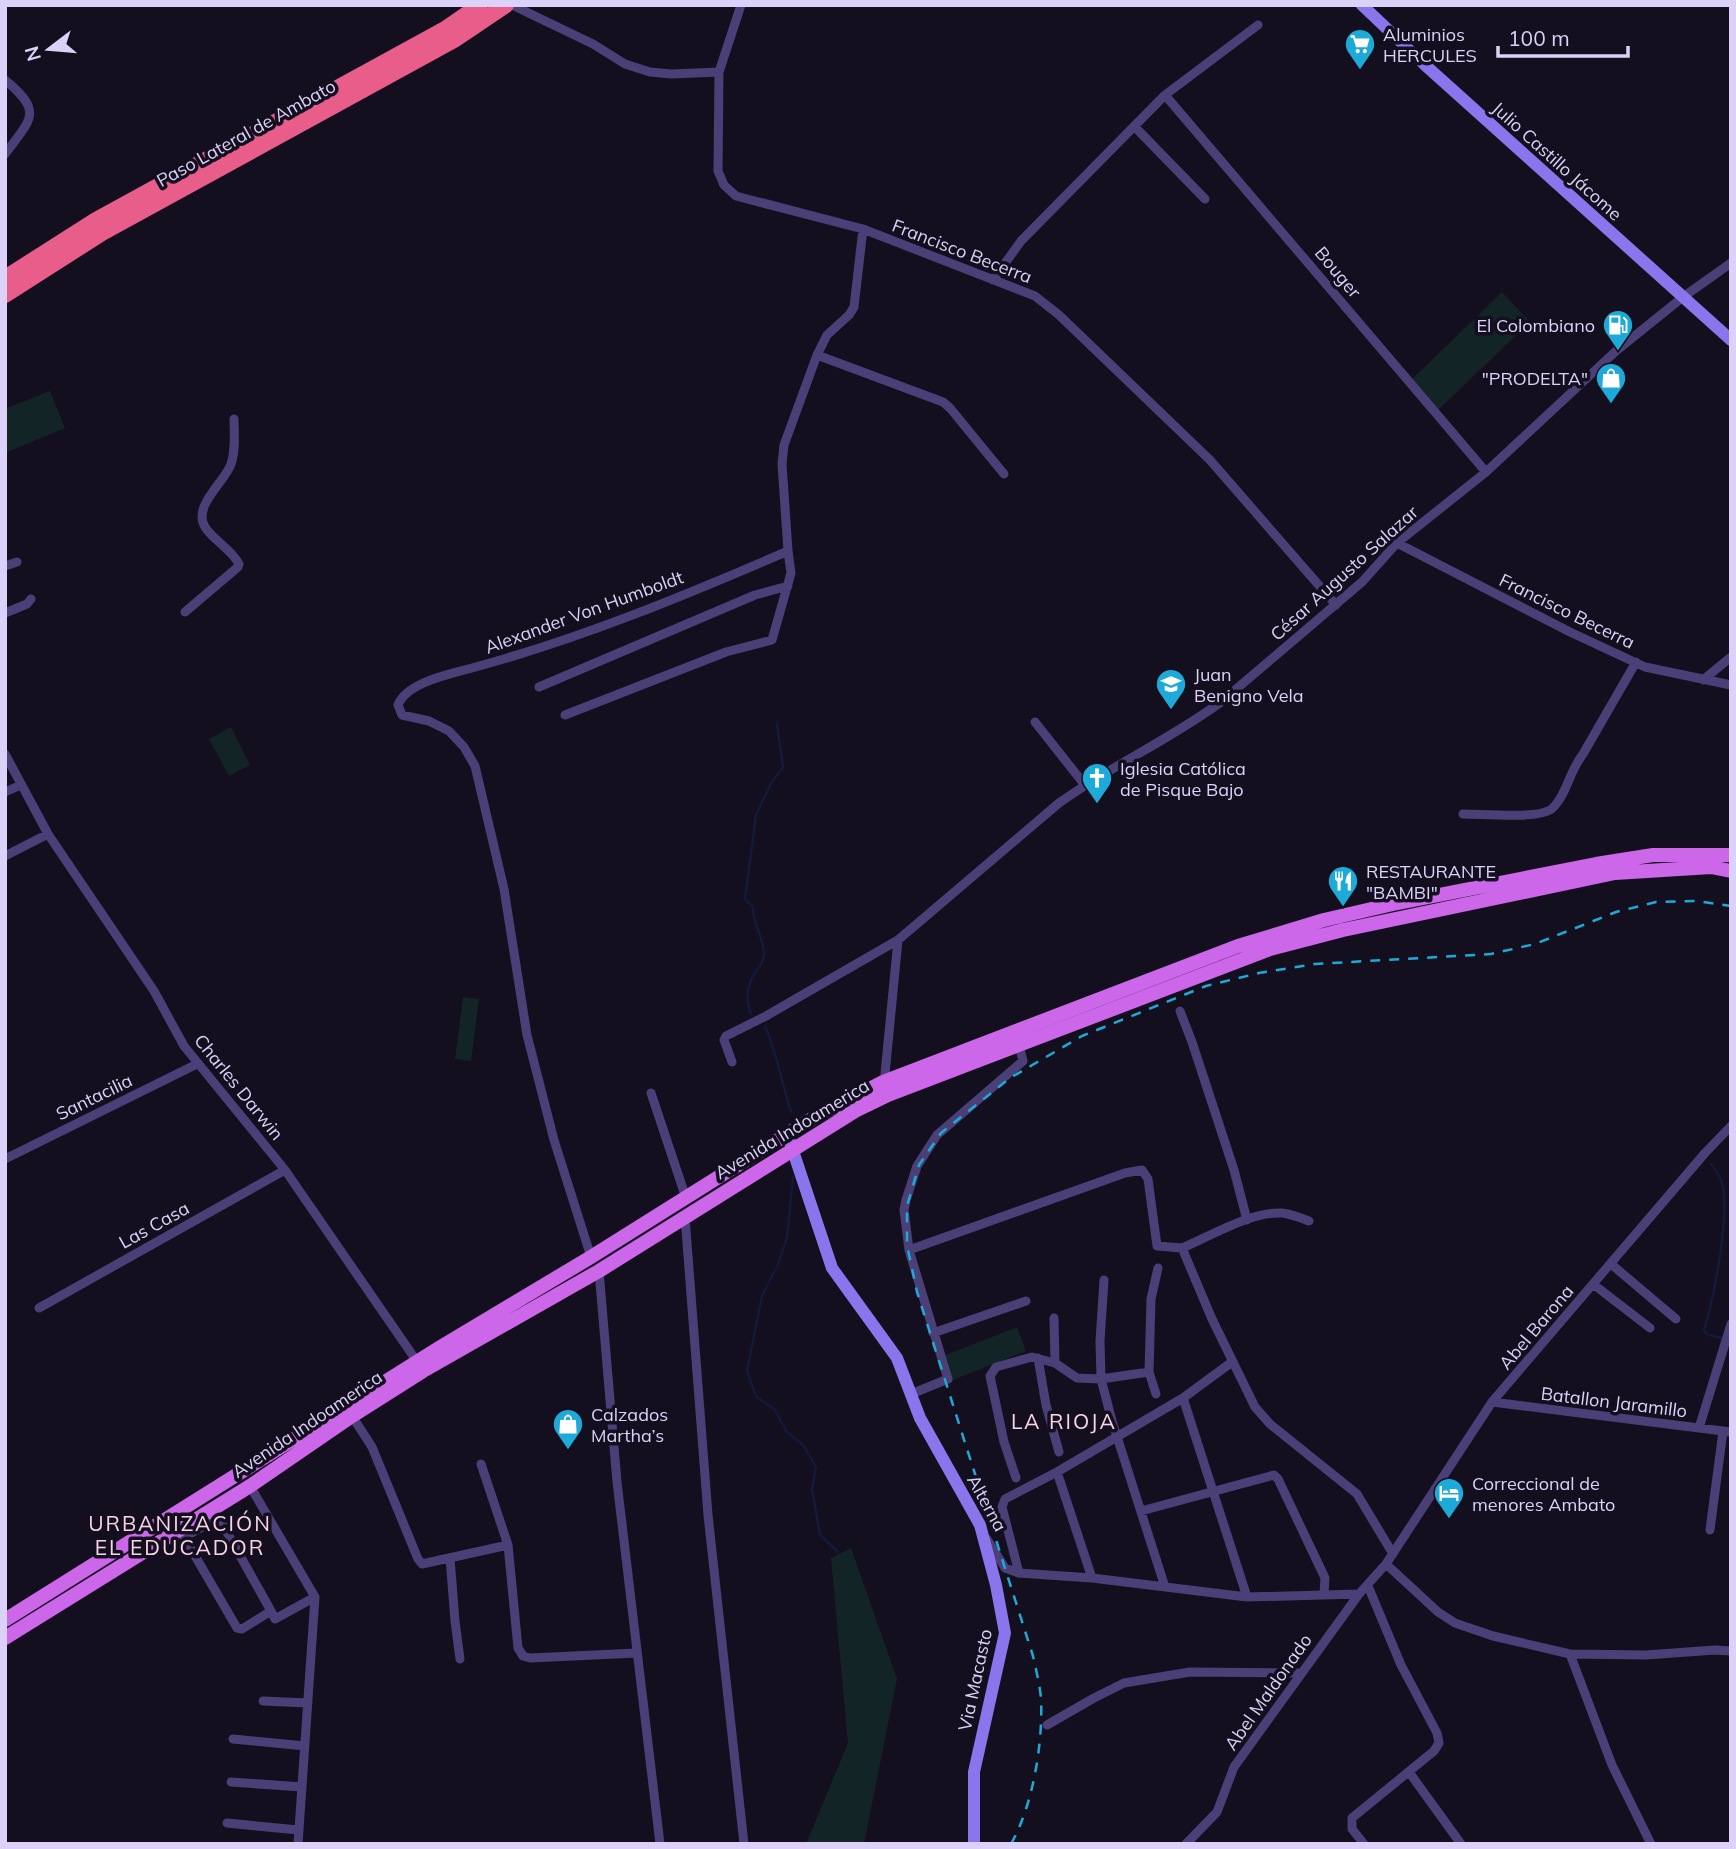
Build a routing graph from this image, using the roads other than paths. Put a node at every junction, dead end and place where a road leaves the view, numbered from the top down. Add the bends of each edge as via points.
1 (480, 5) edge
2 (506, 5) edge
3 (512, 5) edge
4 (741, 5) edge
5 (1362, 5) edge
6 (1258, 25) dead end
7 (719, 72) junction
8 (5, 80) edge
9 (1165, 95) junction
10 (1134, 126) junction
11 (5, 154) edge
12 (1205, 199) dead end
13 (863, 229) junction
14 (1731, 263) edge
15 (5, 278) edge
16 (993, 280) junction
17 (5, 295) edge
18 (1683, 297) junction
19 (1731, 340) edge
20 (817, 355) junction
21 (234, 419) dead end
22 (1486, 472) junction
23 (1004, 474) dead end
24 (1397, 543) junction
25 (789, 551) junction
26 (17, 562) dead end
27 (5, 566) edge
28 (788, 586) junction
29 (31, 599) dead end
30 (1336, 605) junction
31 (185, 612) dead end
32 (5, 613) edge
33 (1731, 657) edge
34 (1636, 662) junction
35 (1703, 680) junction
36 (1731, 685) edge
37 (539, 687) dead end
38 (565, 715) dead end
39 (1035, 722) dead end
40 (5, 754) edge
41 (1084, 784) junction
42 (21, 785) junction
43 (5, 792) edge
44 (1463, 814) dead end
45 (48, 834) junction
46 (1731, 855) edge
47 (5, 856) edge
48 (1731, 871) edge
49 (898, 940) junction
50 (1180, 1011) dead end
51 (1018, 1045) junction
52 (732, 1062) dead end
53 (952, 1062) junction
54 (197, 1064) junction
55 (885, 1088) junction
56 (651, 1093) dead end
57 (1731, 1126) edge
58 (791, 1143) junction
59 (5, 1159) edge
60 (285, 1170) junction
61 (686, 1198) junction
62 (685, 1217) junction
63 (1247, 1220) junction
64 (1309, 1221) dead end
65 (1182, 1248) junction
66 (909, 1250) junction
67 (591, 1257) junction
68 (1611, 1264) junction
69 (1158, 1268) dead end
70 (599, 1271) junction
71 (1104, 1280) dead end
72 (1593, 1284) junction
73 (1026, 1301) dead end
74 (39, 1308) dead end
75 (1054, 1318) dead end
76 (1676, 1319) dead end
77 (1731, 1324) edge
78 (1650, 1328) dead end
79 (933, 1333) junction
80 (1038, 1358) junction
81 (1232, 1362) junction
82 (425, 1363) junction
83 (1055, 1363) junction
84 (1149, 1372) junction
85 (1101, 1379) junction
86 (911, 1394) junction
87 (1156, 1394) dead end
88 (1184, 1398) junction
89 (1492, 1402) junction
90 (352, 1416) junction
91 (1699, 1428) junction
92 (1727, 1432) edge
93 (1117, 1437) junction
94 (1059, 1452) dead end
95 (481, 1464) dead end
96 (1057, 1472) junction
97 (1016, 1478) dead end
98 (250, 1486) junction
99 (1213, 1493) junction
100 (1141, 1511) junction
101 (980, 1525) junction
102 (1710, 1530) dead end
103 (508, 1545) junction
104 (1393, 1554) junction
105 (450, 1558) junction
106 (1386, 1564) junction
107 (1019, 1573) junction
108 (1092, 1578) junction
109 (1368, 1586) junction
110 (1165, 1587) junction
111 (1324, 1593) junction
112 (1359, 1594) junction
113 (315, 1597) junction
114 (1247, 1597) junction
115 (271, 1612) junction
116 (5, 1620) edge
117 (5, 1638) edge
118 (1731, 1651) edge
119 (637, 1653) junction
120 (1570, 1654) junction
121 (460, 1659) dead end
122 (1301, 1673) junction
123 (263, 1701) dead end
124 (308, 1703) junction
125 (1047, 1725) dead end
126 (233, 1739) dead end
127 (305, 1746) junction
128 (1409, 1772) junction
129 (231, 1782) dead end
130 (302, 1787) junction
131 (227, 1823) dead end
132 (298, 1830) junction
133 (298, 1844) edge
134 (660, 1844) edge
135 (744, 1844) edge
136 (974, 1844) edge
137 (1186, 1844) edge
138 (1364, 1844) edge
139 (1461, 1844) edge
140 (1651, 1844) edge

1 - 15 highway, Paso Lateral de Ambato via 445,29 96,220
2 - 17 highway, Paso Lateral de Ambato via 454,40 102,233
3 - 7 street via 625,64 671,74
4 - 7 street, Francisco Becerra
5 - 18 street, Julio Castillo Jácome
6 - 9 street
7 - 13 street, Francisco Becerra via 718,171 724,185 736,196
8 - 11 street via 31,112
9 - 10 street
9 - 22 street, Bouger
10 - 12 street
10 - 16 street via 1021,241
13 - 16 street, Francisco Becerra
13 - 20 street via 854,307 827,334
14 - 18 street, César Augusto Salazar
16 - 30 street, Francisco Becerra via 1035,296 1069,324 1210,460
18 - 19 street, Julio Castillo Jácome
18 - 22 street, César Augusto Salazar via 1616,351
20 - 23 street via 947,405
20 - 25 street via 782,454
21 - 31 street via 233,459 202,518 239,564
22 - 24 street, César Augusto Salazar
24 - 30 street, César Augusto Salazar
24 - 34 street, Francisco Becerra
25 - 28 street
25 - 67 street, Alexander Von Humboldt via 523,654 435,678 406,693 398,705 402,715 449,731 475,766 504,889 527,1035
26 - 27 street
28 - 37 street via 754,595
28 - 38 street via 769,642 726,652
29 - 32 street
30 - 41 street, César Augusto Salazar via 1201,717
33 - 35 street
34 - 35 street, Francisco Becerra
34 - 44 street via 1550,810
35 - 36 street, Francisco Becerra
39 - 41 street
40 - 42 street, Charles Darwin
41 - 49 street, César Augusto Salazar
42 - 43 street
42 - 45 street, Charles Darwin
45 - 47 street
45 - 54 street, Charles Darwin via 154,991
46 - 53 main road, Avenida Indoamerica via 1619,860 1324,920 1238,946
48 - 51 main road, Avenida Indoamerica via 1710,867 1615,873 1343,930 1270,949
49 - 52 street, César Augusto Salazar via 726,1036
49 - 55 street
50 - 63 street
51 - 53 main road, Avenida Indoamerica
51 - 66 street via 1023,1061 947,1125 917,1166 904,1210
53 - 55 main road, Avenida Indoamerica
54 - 59 street, Santacilia
54 - 60 street, Charles Darwin
55 - 58 main road, Avenida Indoamerica via 808,1121
56 - 61 street
57 - 68 street, Abel Barona
58 - 61 main road, Avenida Indoamerica
58 - 62 main road, Avenida Indoamerica
58 - 86 street, Alterna via 832,1268 890,1348
60 - 74 street, Las Casa
60 - 82 street, Charles Darwin
61 - 67 main road, Avenida Indoamerica
62 - 70 main road, Avenida Indoamerica
62 - 135 street via 708,1515
63 - 64 street via 1285,1213
63 - 65 street
65 - 66 street via 1157,1246 1148,1179 1138,1170
65 - 81 street
66 - 79 street
67 - 82 main road, Avenida Indoamerica
68 - 72 street, Abel Barona
68 - 76 street
69 - 84 street via 1151,1299
70 - 82 main road, Avenida Indoamerica
70 - 119 street
71 - 85 street
72 - 78 street
72 - 89 street, Abel Barona
73 - 79 street
75 - 83 street
77 - 91 street
79 - 86 street via 947,1380
80 - 83 street
80 - 94 street
80 - 97 street via 996,1367 990,1376
81 - 88 street
81 - 104 street via 1263,1417 1357,1494
82 - 90 main road, Avenida Indoamerica
82 - 116 main road, Avenida Indoamerica
83 - 85 street via 1077,1378
84 - 85 street
84 - 87 street
85 - 93 street
86 - 101 street, Alterna
88 - 93 street
88 - 99 street
89 - 91 street, Batallon Jaramillo
89 - 104 street, Abel Barona
90 - 98 main road, Avenida Indoamerica
90 - 105 street via 372,1447 418,1559 428,1564
91 - 92 street, Batallon Jaramillo
92 - 102 street
93 - 96 street
93 - 100 street
95 - 103 street
96 - 107 street via 1002,1502
96 - 108 street
98 - 113 street
98 - 117 main road, Avenida Indoamerica
99 - 100 street
99 - 111 street via 1274,1475 1279,1479 1325,1578
99 - 114 street
100 - 110 street
101 - 107 street, Alterna via 1000,1562
101 - 136 street, Via Macasto via 1005,1633 974,1772
103 - 105 street
103 - 119 street via 518,1648 523,1656
104 - 106 street, Abel Barona
105 - 121 street
106 - 109 street, Abel Maldonado
106 - 120 street via 1455,1623
107 - 108 street
108 - 110 street
109 - 112 street, Abel Maldonado
109 - 128 street via 1401,1665 1437,1733 1434,1751
110 - 114 street
111 - 112 street
111 - 114 street
112 - 122 street, Abel Maldonado
113 - 115 street via 275,1619
113 - 124 street
115 - 115 street via 219,1518 184,1538 237,1628
118 - 120 street
119 - 134 street
120 - 140 street via 1612,1765
122 - 125 street via 1189,1672 1124,1684
122 - 137 street, Abel Maldonado via 1234,1767 1217,1812
123 - 124 street
124 - 127 street
126 - 127 street
127 - 130 street
128 - 138 street via 1352,1818 1352,1829
128 - 139 street
129 - 130 street
130 - 132 street
131 - 132 street
132 - 133 street

